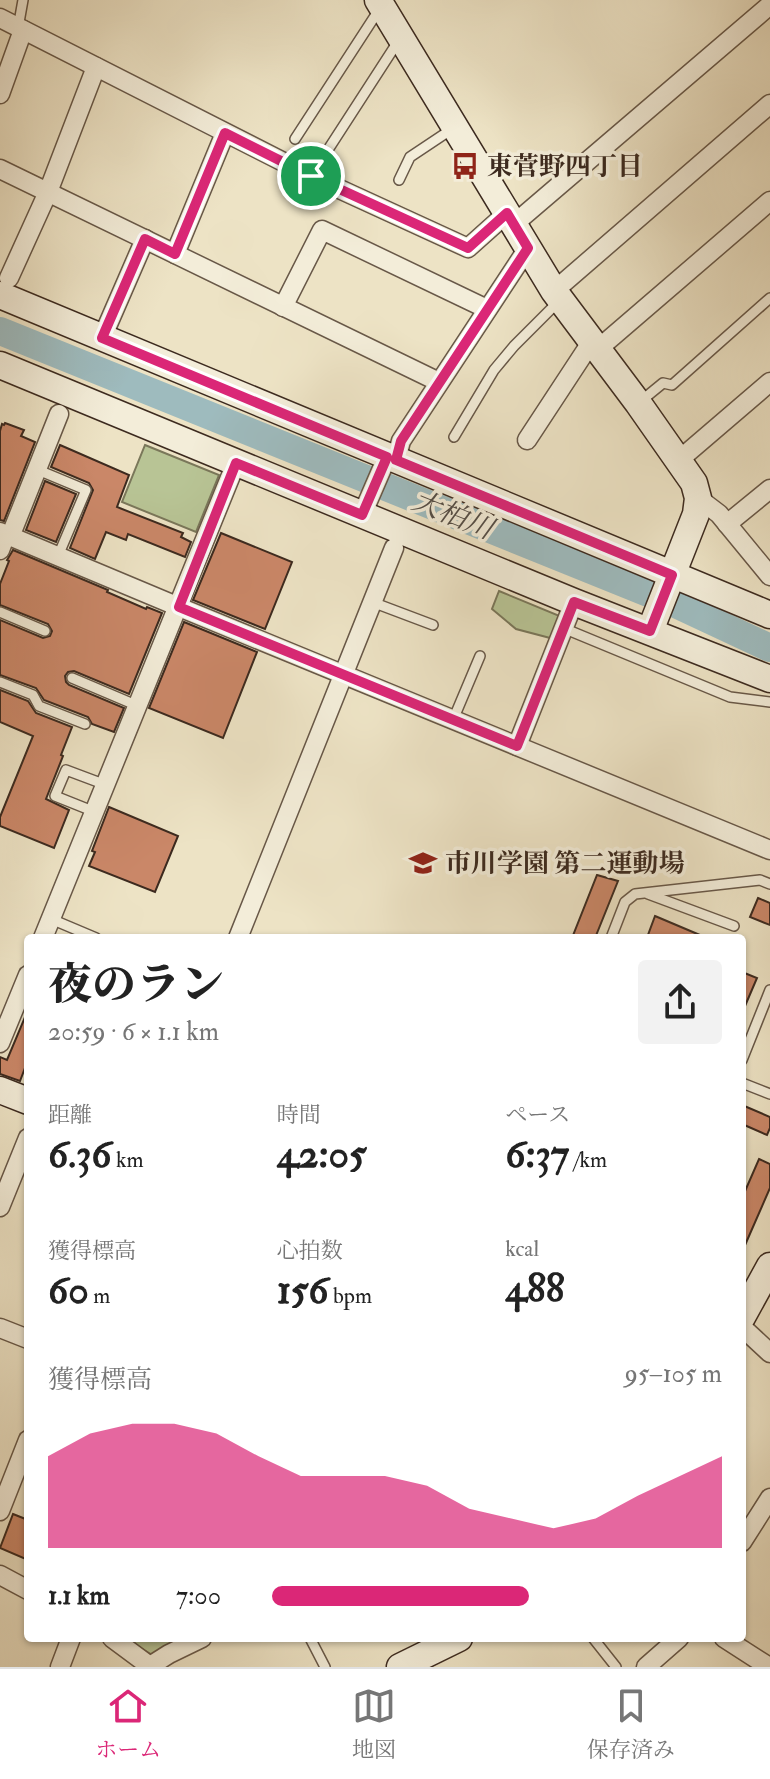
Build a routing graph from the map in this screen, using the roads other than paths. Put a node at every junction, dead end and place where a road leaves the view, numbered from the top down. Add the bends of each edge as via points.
1 (23, 0) edge
2 (770, 5) edge
3 (0, 18) edge
4 (389, 18) edge
5 (21, 29) junction
6 (96, 67) junction
7 (0, 94) edge
8 (770, 104) edge
9 (455, 127) junction
10 (225, 133) junction
11 (295, 139) dead end
12 (0, 169) edge
13 (311, 176) junction
14 (399, 180) dead end
15 (48, 192) junction
16 (770, 201) edge
17 (510, 219) junction
18 (145, 239) junction
19 (528, 248) junction
20 (175, 254) junction
21 (4, 287) edge
22 (558, 295) junction
23 (770, 298) edge
24 (283, 307) junction
25 (487, 309) junction
26 (102, 338) junction
27 (595, 345) junction
28 (0, 365) edge
29 (439, 382) junction
30 (770, 382) edge
31 (638, 403) junction
32 (59, 414) dead end
33 (454, 437) dead end
34 (527, 440) dead end
35 (392, 459) junction
36 (679, 460) junction
37 (236, 463) junction
38 (38, 470) junction
39 (770, 489) edge
40 (698, 498) junction
41 (362, 515) junction
42 (727, 524) junction
43 (2, 539) edge
44 (394, 548) dead end
45 (58, 556) junction
46 (769, 573) edge
47 (669, 581) junction
48 (372, 602) junction
49 (574, 602) junction
50 (179, 607) junction
51 (0, 612) edge
52 (770, 615) edge
53 (433, 625) dead end
54 (652, 626) junction
55 (563, 628) junction
56 (45, 631) dead end
57 (480, 656) dead end
58 (343, 675) junction
59 (72, 678) dead end
60 (770, 679) edge
61 (0, 682) edge
62 (770, 702) edge
63 (138, 706) junction
64 (453, 720) junction
65 (85, 724) dead end
66 (517, 746) junction
67 (106, 785) junction
68 (95, 812) junction
69 (770, 850) edge
70 (770, 884) edge
71 (645, 893) junction
72 (51, 919) junction
73 (734, 926) dead end
74 (45, 934) edge
75 (87, 934) edge
76 (240, 934) edge
77 (613, 934) edge
78 (24, 985) edge
79 (770, 990) edge
80 (0, 1043) edge
81 (746, 1050) edge
82 (746, 1085) edge
83 (0, 1090) edge
84 (770, 1094) edge
85 (24, 1099) edge
86 (24, 1148) edge
87 (0, 1207) edge
88 (770, 1266) edge
89 (746, 1310) edge
90 (0, 1328) edge
91 (746, 1331) edge
92 (24, 1337) edge
93 (770, 1353) edge
94 (24, 1450) edge
95 (770, 1498) edge
96 (0, 1511) edge
97 (746, 1536) edge
98 (0, 1575) edge
99 (24, 1588) edge
100 (69, 1642) edge
101 (117, 1642) edge
102 (194, 1642) edge
103 (312, 1642) edge
104 (451, 1642) edge
105 (596, 1642) edge
106 (674, 1642) edge
107 (731, 1642) edge
108 (430, 1652) edge
109 (767, 1663) edge
110 (60, 1667) edge
111 (151, 1667) edge
112 (325, 1667) edge
113 (400, 1667) edge
114 (616, 1667) edge
115 (646, 1667) edge

1 - 5 lane
2 - 17 street
3 - 5 street
4 - 9 street
4 - 11 lane via 375,16
4 - 13 lane
5 - 6 street
5 - 7 street
6 - 10 street
6 - 15 street
8 - 22 street
9 - 14 lane via 410,157
9 - 17 street
10 - 13 street
10 - 20 street
12 - 15 street
13 - 17 street via 468,248
15 - 18 street
15 - 21 street
16 - 27 street
17 - 19 street
18 - 20 street
18 - 26 street
19 - 22 street
19 - 25 street
20 - 24 street
21 - 26 street
22 - 27 street
22 - 33 lane via 494,370
23 - 31 lane via 672,385 663,383
24 - 25 street via 322,230
24 - 29 street
25 - 29 street
26 - 35 street
27 - 31 street
27 - 34 street
28 - 37 street
29 - 35 street
30 - 36 street
31 - 36 street
32 - 38 street
35 - 41 street
35 - 47 street
36 - 40 street
37 - 41 street
37 - 50 street
38 - 43 street via 12,532
38 - 45 lane via 86,490
39 - 42 street
40 - 42 street
40 - 47 street via 691,532
41 - 49 street
42 - 46 street
43 - 45 street
44 - 48 street
45 - 50 street
47 - 52 street
47 - 54 street
48 - 53 lane
48 - 58 street
49 - 54 street
49 - 55 street
50 - 58 street
50 - 63 street
51 - 56 lane
54 - 60 street
55 - 62 lane via 730,697
55 - 66 street
57 - 64 lane
58 - 64 street
58 - 76 street
59 - 63 lane
61 - 65 lane via 33,695 39,706
63 - 67 street
64 - 66 street
66 - 69 street
67 - 68 street
67 - 68 lane via 66,770 55,796
68 - 72 street
70 - 71 lane via 760,880
71 - 73 lane
71 - 77 lane via 625,902
72 - 74 street
72 - 75 lane
78 - 80 street
79 - 81 lane
82 - 84 lane
83 - 85 street
86 - 87 street
88 - 89 street
90 - 92 street
91 - 93 street
94 - 96 street
95 - 97 street
98 - 99 street
100 - 110 street
101 - 111 street
102 - 111 street
103 - 112 lane
104 - 108 street
105 - 114 lane
106 - 115 street
107 - 109 street
108 - 113 street

